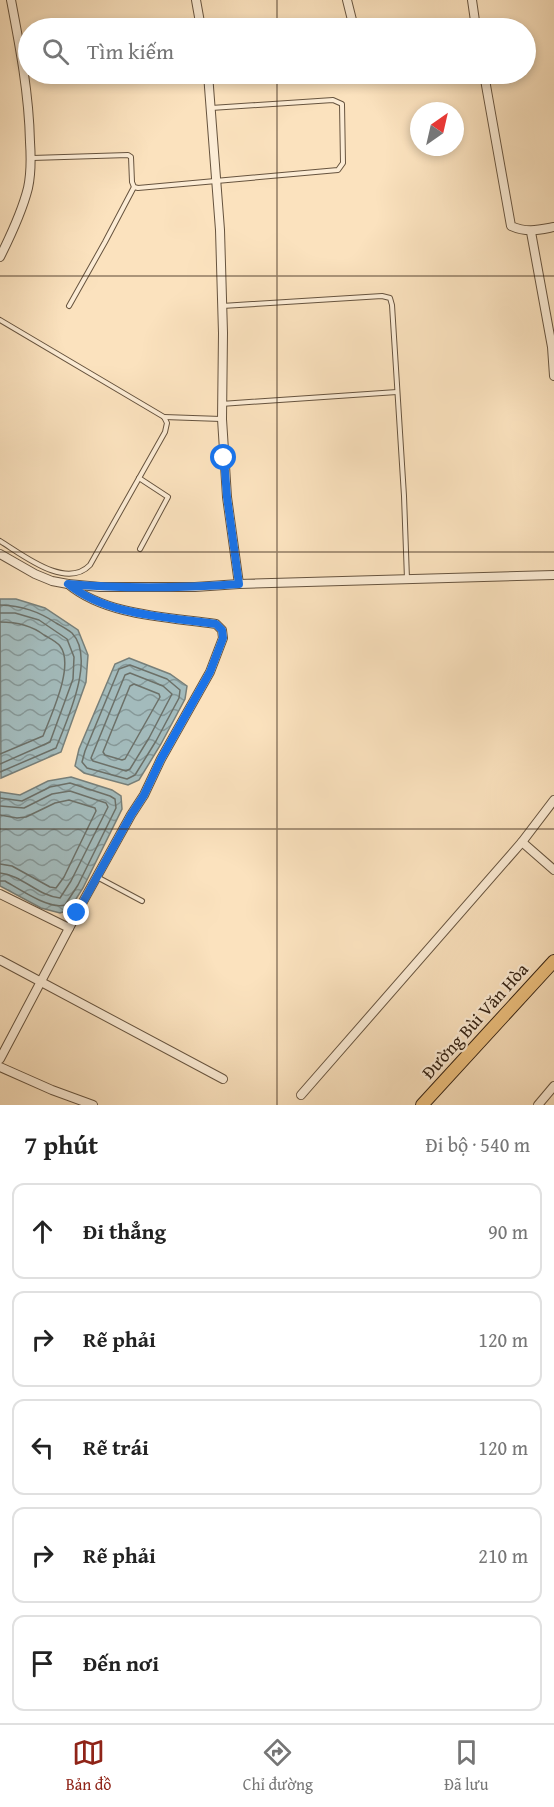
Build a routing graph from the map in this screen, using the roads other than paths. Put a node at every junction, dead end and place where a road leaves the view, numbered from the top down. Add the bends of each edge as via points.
1 (11, 0) edge
2 (196, 0) edge
3 (347, 0) edge
4 (472, 0) edge
5 (199, 18) edge
6 (352, 18) edge
7 (475, 18) edge
8 (18, 32) edge
9 (27, 84) edge
10 (209, 84) edge
11 (486, 84) edge
12 (210, 108) junction
13 (31, 158) junction
14 (216, 180) junction
15 (134, 187) junction
16 (554, 227) edge
17 (531, 231) junction
18 (0, 257) edge
19 (69, 306) dead end
20 (222, 306) junction
21 (0, 320) edge
22 (554, 376) edge
23 (397, 392) junction
24 (221, 404) junction
25 (164, 417) junction
26 (222, 419) junction
27 (139, 478) junction
28 (0, 541) edge
29 (140, 549) dead end
30 (0, 554) edge
31 (554, 574) edge
32 (407, 580) junction
33 (68, 584) junction
34 (239, 584) junction
35 (554, 800) edge
36 (522, 843) junction
37 (554, 870) edge
38 (97, 877) junction
39 (0, 894) edge
40 (142, 901) dead end
41 (69, 928) junction
42 (0, 960) edge
43 (554, 961) edge
44 (41, 981) junction
45 (0, 1059) edge
46 (0, 1067) edge
47 (223, 1079) dead end
48 (554, 1086) edge
49 (301, 1095) dead end
50 (93, 1105) edge
51 (422, 1105) edge
52 (538, 1105) edge

1 - 8 street
2 - 5 street
3 - 6 street
4 - 7 street
9 - 13 street
10 - 12 street
11 - 17 street via 512,226
12 - 14 street
12 - 14 lane via 333,100 342,104 343,163 338,170
13 - 15 lane via 128,154
13 - 18 street via 28,186
14 - 15 lane
14 - 20 street
15 - 19 lane
16 - 17 street
17 - 22 street
20 - 23 lane via 390,298
20 - 24 street
21 - 25 lane
23 - 24 lane
23 - 32 lane
24 - 26 street
25 - 26 lane
25 - 27 lane via 165,432
26 - 34 street via 227,497
27 - 28 lane via 90,565 81,573 48,570
27 - 29 lane via 168,497
30 - 33 street via 35,574
31 - 32 street
32 - 34 street
33 - 34 street
33 - 38 street via 81,595 124,610 216,624 223,638 210,672
35 - 36 street
36 - 37 street
36 - 49 street
38 - 40 lane
38 - 41 street
39 - 41 street
41 - 44 street
42 - 44 street
43 - 51 main road, Đường Bùi Văn Hòa
44 - 45 street
44 - 47 street
46 - 50 street
48 - 52 street

